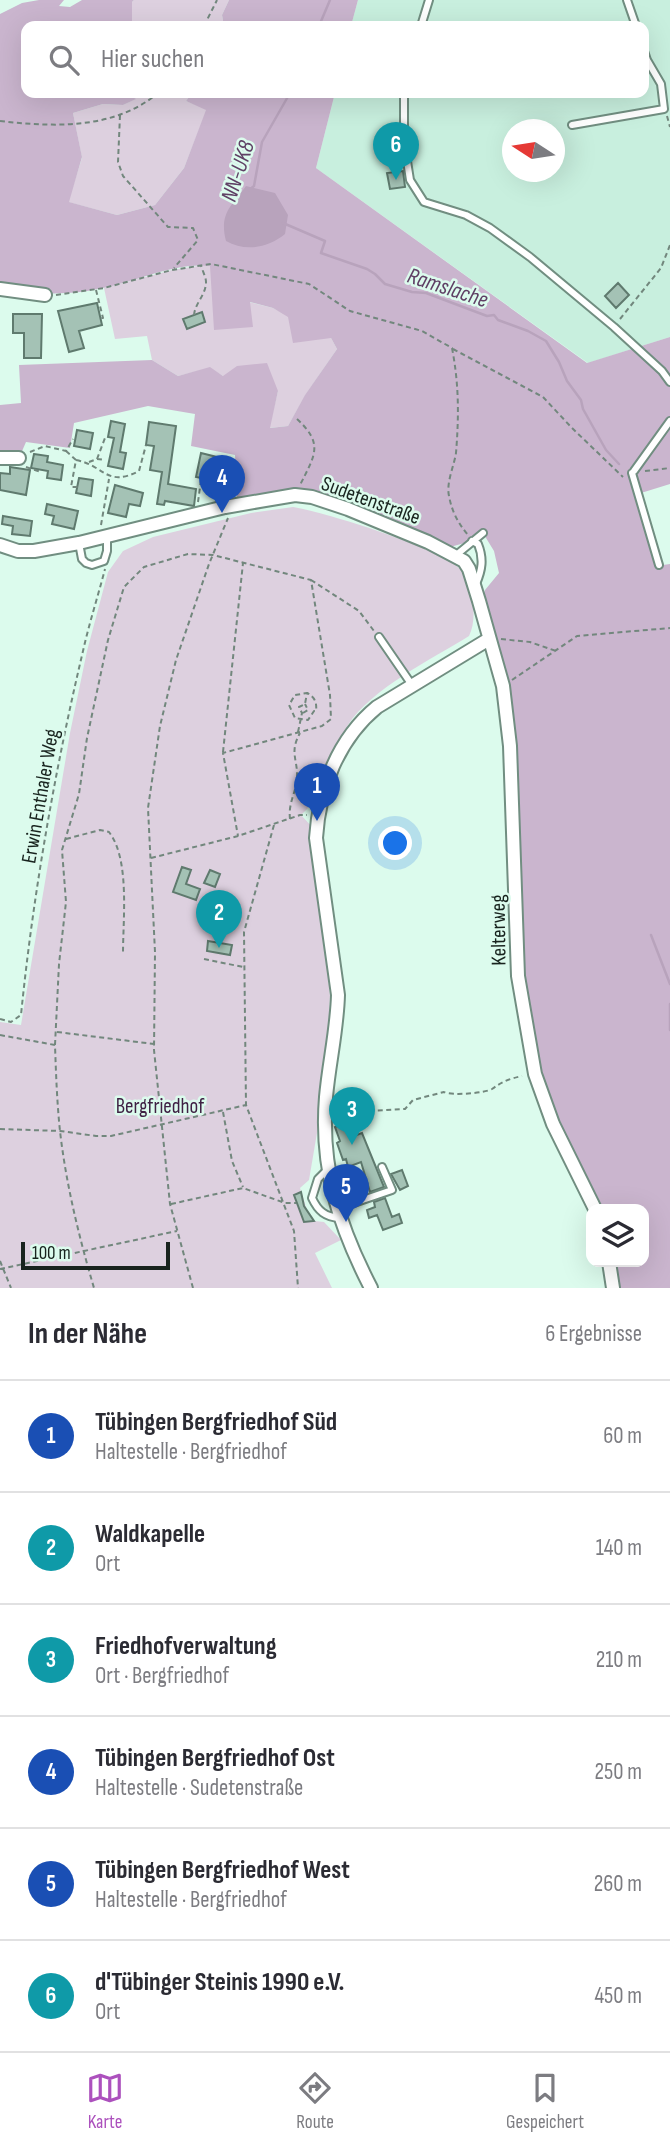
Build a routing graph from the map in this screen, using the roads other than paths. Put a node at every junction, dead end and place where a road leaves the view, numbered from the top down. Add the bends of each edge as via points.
1 (429, 0) edge
2 (627, 0) edge
3 (423, 21) edge
4 (634, 21) edge
5 (649, 63) edge
6 (404, 98) edge
7 (572, 125) dead end
8 (0, 289) edge
9 (45, 295) road end
10 (670, 383) edge
11 (670, 421) edge
12 (0, 458) edge
13 (19, 458) road end
14 (483, 533) dead end
15 (103, 537) junction
16 (472, 541) junction
17 (79, 543) junction
18 (0, 545) edge
19 (456, 556) junction
20 (659, 565) dead end
21 (475, 586) junction
22 (380, 638) road end
23 (489, 639) junction
24 (412, 685) junction
25 (382, 1167) dead end
26 (328, 1169) junction
27 (593, 1204) edge
28 (338, 1214) junction
29 (610, 1267) edge
30 (371, 1288) edge
31 (613, 1288) edge

1 - 3 lane
2 - 4 lane
5 - 7 lane via 661,84 664,109
6 - 10 lane via 410,180 424,202 466,215 530,257 614,327
8 - 9 street
11 - 20 lane via 633,472
12 - 13 street
14 - 16 lane
15 - 17 street, Sudetenstraße
15 - 17 lane via 104,561 92,565 82,559
15 - 19 street, Sudetenstraße via 295,495 348,509
16 - 19 lane
16 - 21 lane via 482,553 482,571
17 - 18 street, Sudetenstraße via 34,551
19 - 21 street via 464,561
21 - 23 street
22 - 24 lane
23 - 24 street
23 - 27 street, Kelterweg via 503,687 510,746 518,976 535,1074
24 - 26 street via 377,707 351,732 326,783 318,816 316,838 338,995 326,1098
25 - 28 lane via 392,1190
26 - 28 street
26 - 28 lane via 318,1179 312,1198 323,1214 330,1218
28 - 30 street
29 - 31 street

